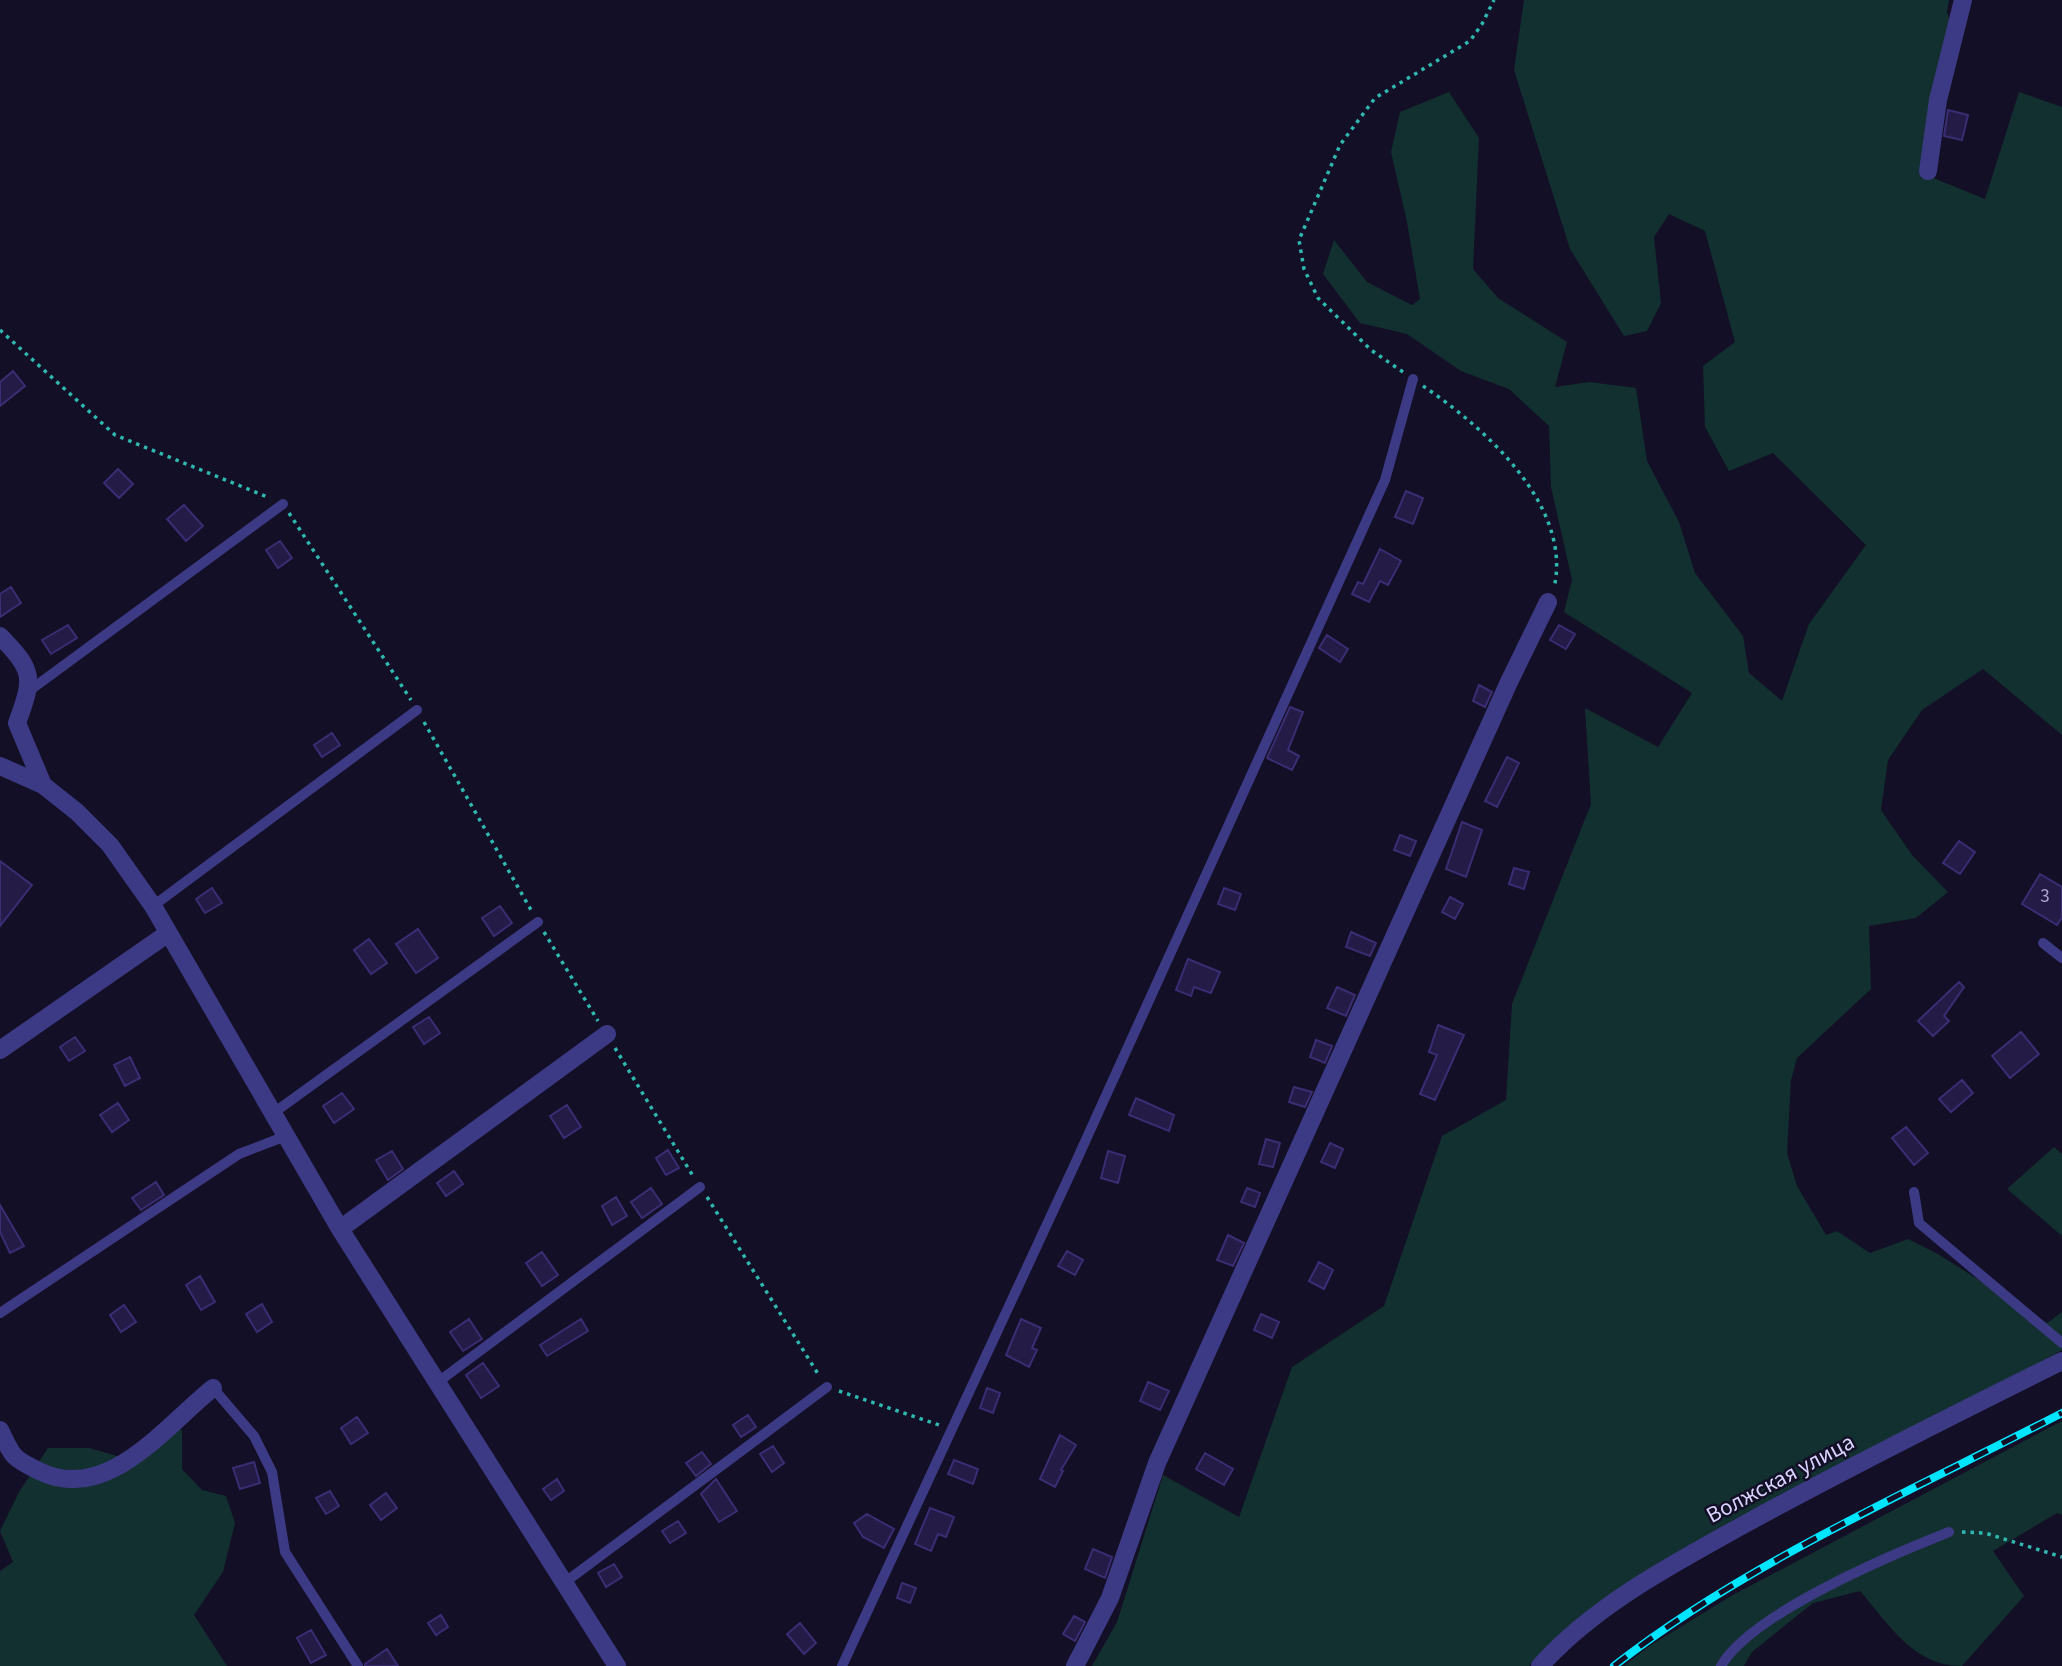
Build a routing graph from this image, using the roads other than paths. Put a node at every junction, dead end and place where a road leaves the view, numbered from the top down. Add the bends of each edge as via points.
1 (1963, 0) edge
2 (1928, 171) dead end
3 (1413, 379) road end
4 (283, 504) road end
5 (1548, 602) road end
6 (0, 636) edge
7 (29, 691) junction
8 (417, 710) road end
9 (0, 766) edge
10 (43, 785) junction
11 (153, 906) junction
12 (538, 922) road end
13 (167, 934) junction
14 (2043, 943) dead end
15 (2062, 958) edge
16 (607, 1034) road end
17 (0, 1050) edge
18 (272, 1114) junction
19 (286, 1136) junction
20 (700, 1187) road end
21 (1914, 1192) dead end
22 (341, 1229) junction
23 (0, 1313) edge
24 (2062, 1343) edge
25 (2062, 1361) edge
26 (438, 1382) junction
27 (827, 1387) road end
28 (213, 1388) joint
29 (0, 1430) edge
30 (1950, 1532) road end
31 (564, 1583) junction
32 (358, 1666) edge
33 (617, 1666) edge
34 (842, 1666) edge
35 (1075, 1666) edge
36 (1540, 1666) edge
37 (1721, 1666) edge

1 - 2 street via 1938,100
3 - 34 lane via 1385,480
4 - 7 lane
5 - 35 street via 1157,1463 1110,1598
6 - 7 street via 25,662
7 - 10 street via 17,723
8 - 11 lane
9 - 10 street
10 - 11 street via 110,845
11 - 13 street
12 - 18 lane
13 - 17 street
13 - 18 street
14 - 15 lane
16 - 22 street
18 - 19 street
19 - 22 street
19 - 23 lane via 239,1154
20 - 26 lane
21 - 24 lane via 1919,1223
22 - 26 street
25 - 36 street, Волжская улица via 1821,1482 1645,1580
26 - 31 street
27 - 31 lane
28 - 29 street via 143,1450 87,1479 54,1478 13,1458
28 - 32 lane via 254,1436 272,1472 285,1552
30 - 37 lane via 1808,1597 1751,1635
31 - 33 street

